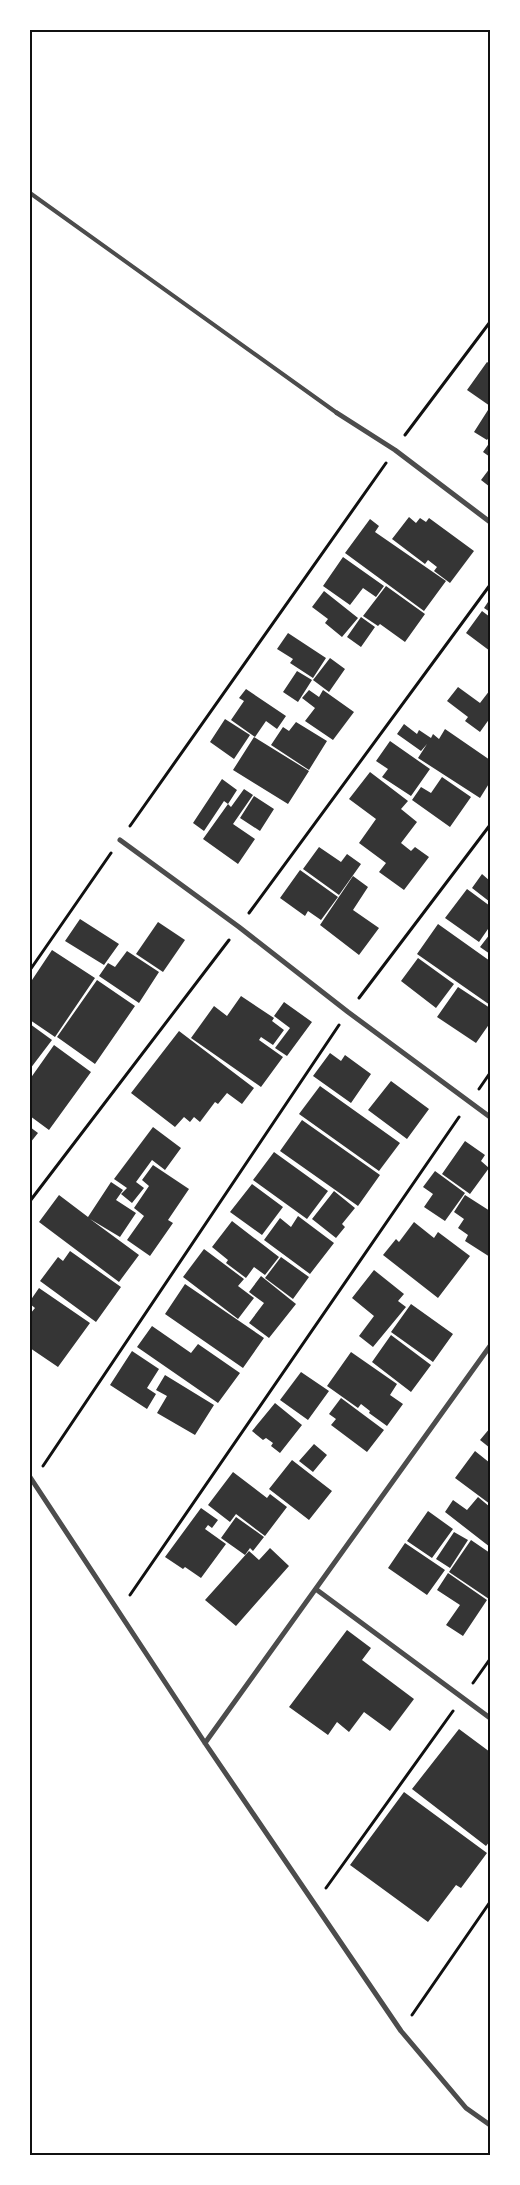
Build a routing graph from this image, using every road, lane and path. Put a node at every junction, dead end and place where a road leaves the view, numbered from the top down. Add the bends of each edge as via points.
1 (30, 193) edge
2 (490, 322) edge
3 (337, 413) joint
4 (395, 450) junction
5 (490, 522) edge
6 (490, 585) edge
7 (490, 825) edge
8 (120, 840) junction
9 (239, 927) junction
10 (30, 970) edge
11 (348, 1012) junction
12 (490, 1074) edge
13 (469, 1102) junction
14 (490, 1117) edge
15 (30, 1201) edge
16 (490, 1346) edge
17 (31, 1479) edge
18 (317, 1590) junction
19 (119, 1611) junction
20 (490, 1659) edge
21 (463, 1698) junction
22 (490, 1718) edge
23 (205, 1744) junction
24 (490, 1902) edge
25 (315, 1903) junction
26 (401, 2031) junction
27 (490, 2126) edge

1 - 3 lane
2 - 4 path
3 - 4 street
4 - 5 street
4 - 8 path
6 - 9 path
7 - 11 path
8 - 9 street
8 - 10 path
9 - 11 street
9 - 15 path
11 - 13 street
11 - 17 path
12 - 13 path
13 - 14 street
13 - 19 path
16 - 18 street
17 - 19 street
18 - 21 street
18 - 23 street
19 - 23 street
20 - 21 path
21 - 22 street
21 - 25 path
23 - 25 street
24 - 26 path
25 - 26 street
26 - 27 street via 466,2108

